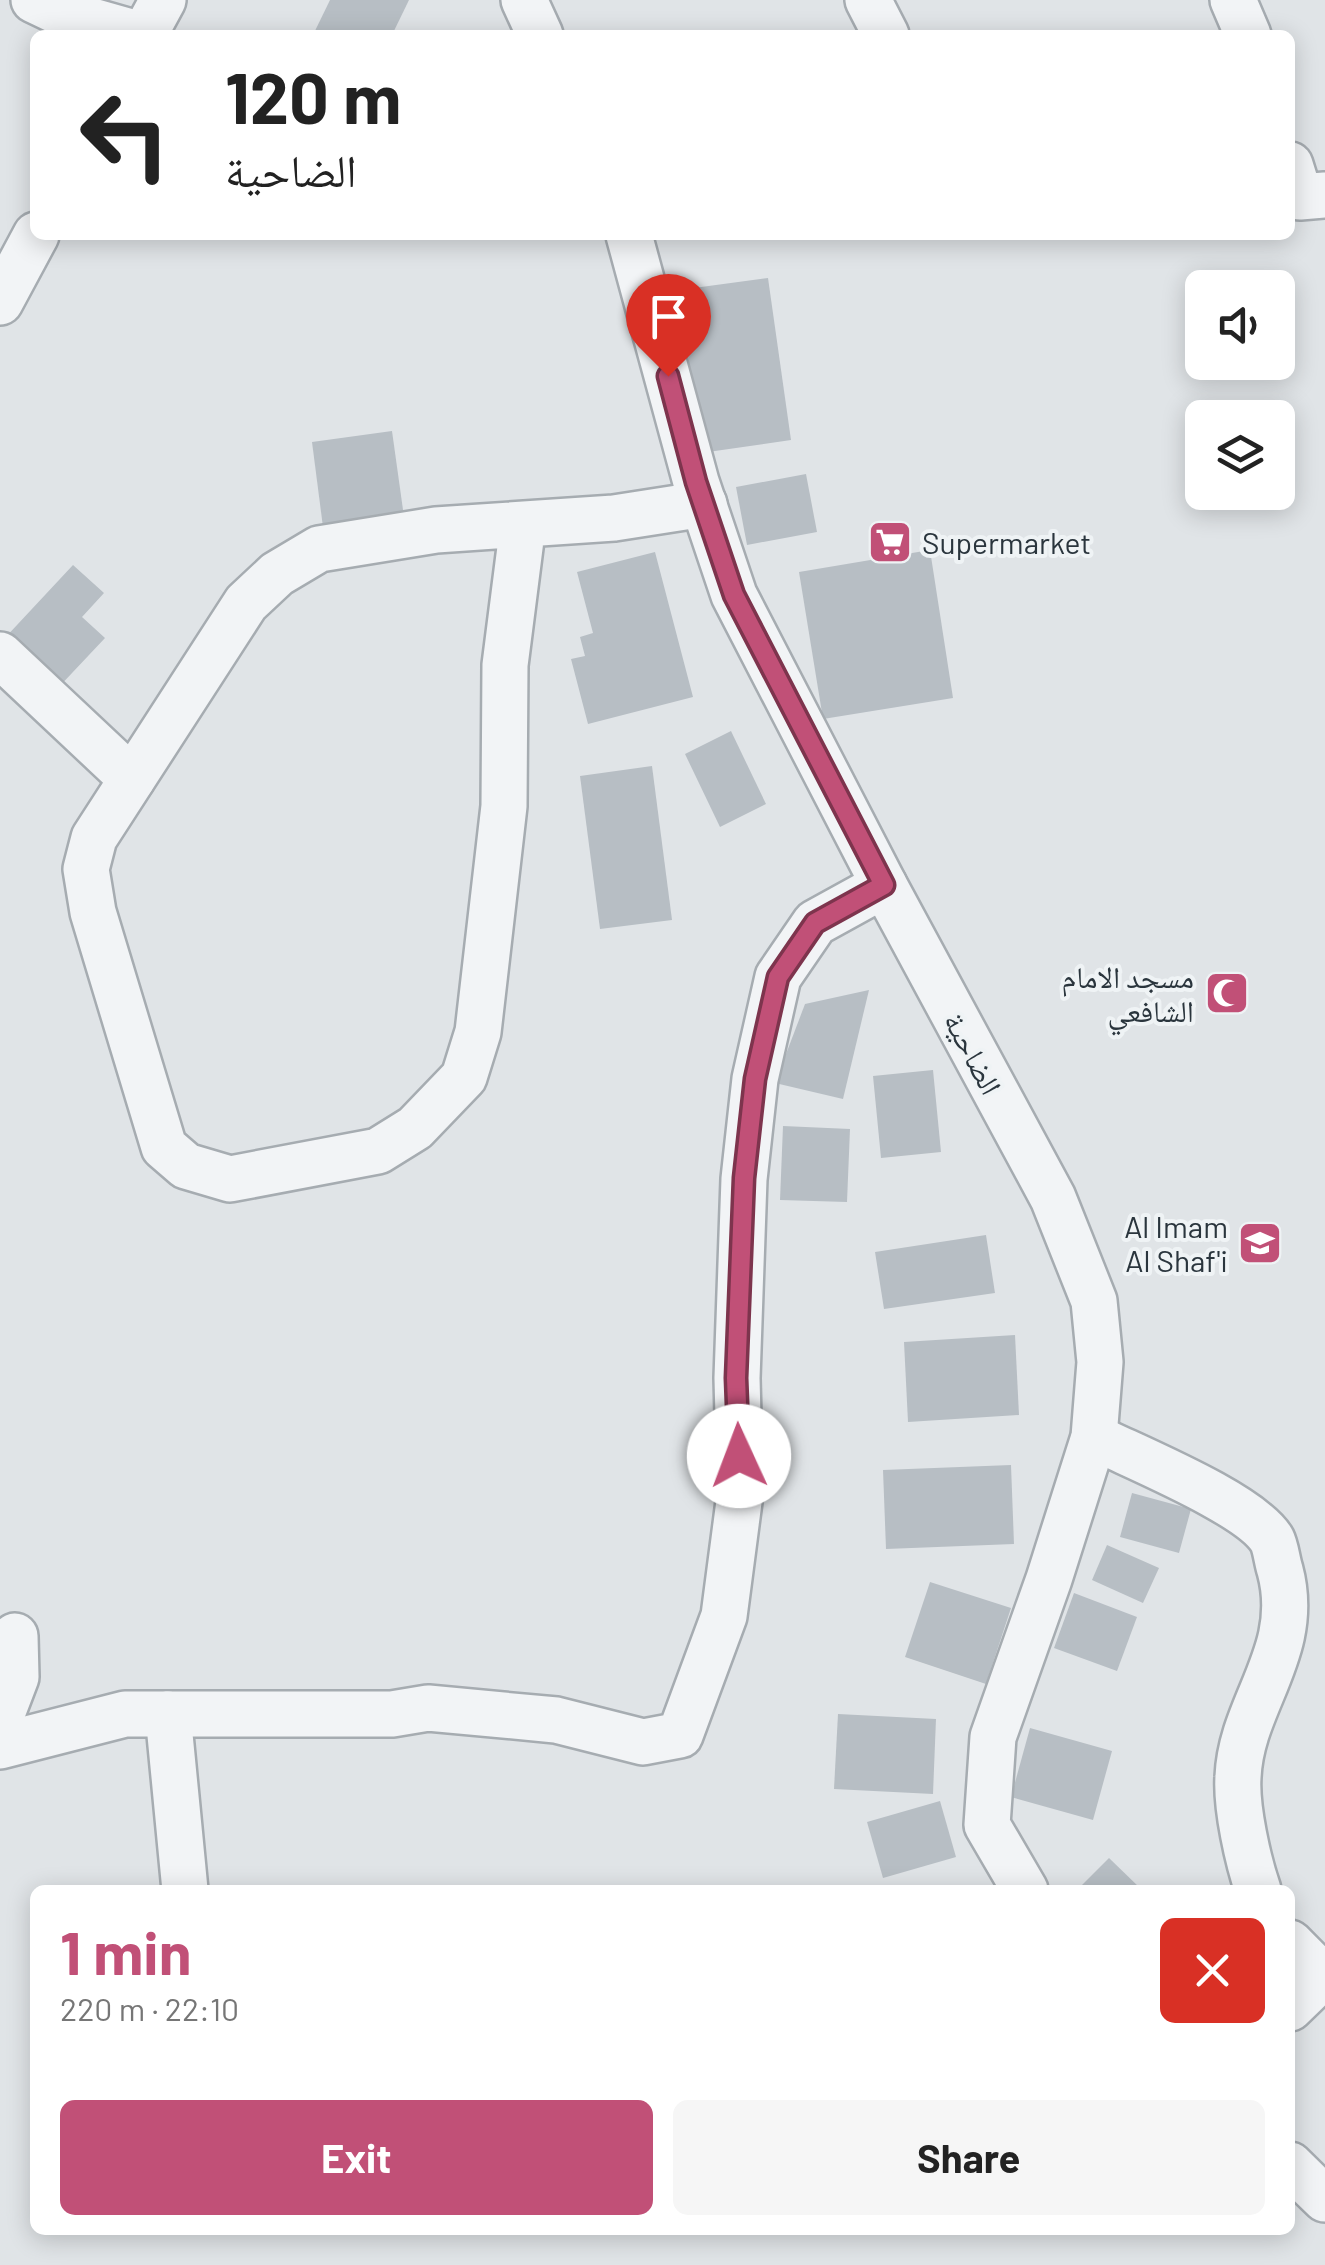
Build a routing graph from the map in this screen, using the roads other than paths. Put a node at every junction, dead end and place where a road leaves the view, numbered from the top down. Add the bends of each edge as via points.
1 (34, 0) edge
2 (163, 0) edge
3 (524, 0) edge
4 (868, 0) edge
5 (1233, 0) edge
6 (124, 30) edge
7 (145, 30) edge
8 (538, 30) edge
9 (883, 30) edge
10 (1246, 30) edge
11 (1295, 180) edge
12 (1325, 195) edge
13 (33, 240) edge
14 (631, 240) edge
15 (0, 302) edge
16 (704, 504) junction
17 (523, 524) junction
18 (0, 654) edge
19 (132, 779) junction
20 (884, 885) junction
21 (1094, 1436) junction
22 (15, 1636) dead end
23 (168, 1714) junction
24 (0, 1718) edge
25 (0, 1746) edge
26 (185, 1885) edge
27 (1022, 1885) edge
28 (1256, 1885) edge
29 (1295, 1948) edge
30 (1295, 2003) edge
31 (1295, 2170) edge
32 (1325, 2199) edge

1 - 6 street
2 - 7 street
3 - 8 street
4 - 9 street
5 - 10 street
11 - 12 street via 1300,196
13 - 15 street
14 - 16 street, الضاحية
16 - 17 street
16 - 20 street, الضاحية via 734,595
17 - 19 street via 436,530 318,549 300,558 246,603
17 - 19 street via 505,665 504,806 478,1032 464,1077 415,1128 378,1150 230,1179 186,1166 164,1147 86,869 94,838
18 - 19 street
20 - 21 street, الضاحية via 1053,1198 1094,1301 1100,1362
20 - 23 street via 815,923 778,977 755,1079 744,1178 738,1512 724,1616 680,1735 643,1742 556,1720 428,1708 392,1714
21 - 27 street, الضاحية via 993,1737 988,1824
21 - 28 street via 1232,1505 1272,1539 1286,1593 1276,1663 1249,1726 1238,1777
22 - 24 street via 16,1676
23 - 25 street via 125,1714
23 - 26 street
29 - 30 street via 1323,1976
31 - 32 street

